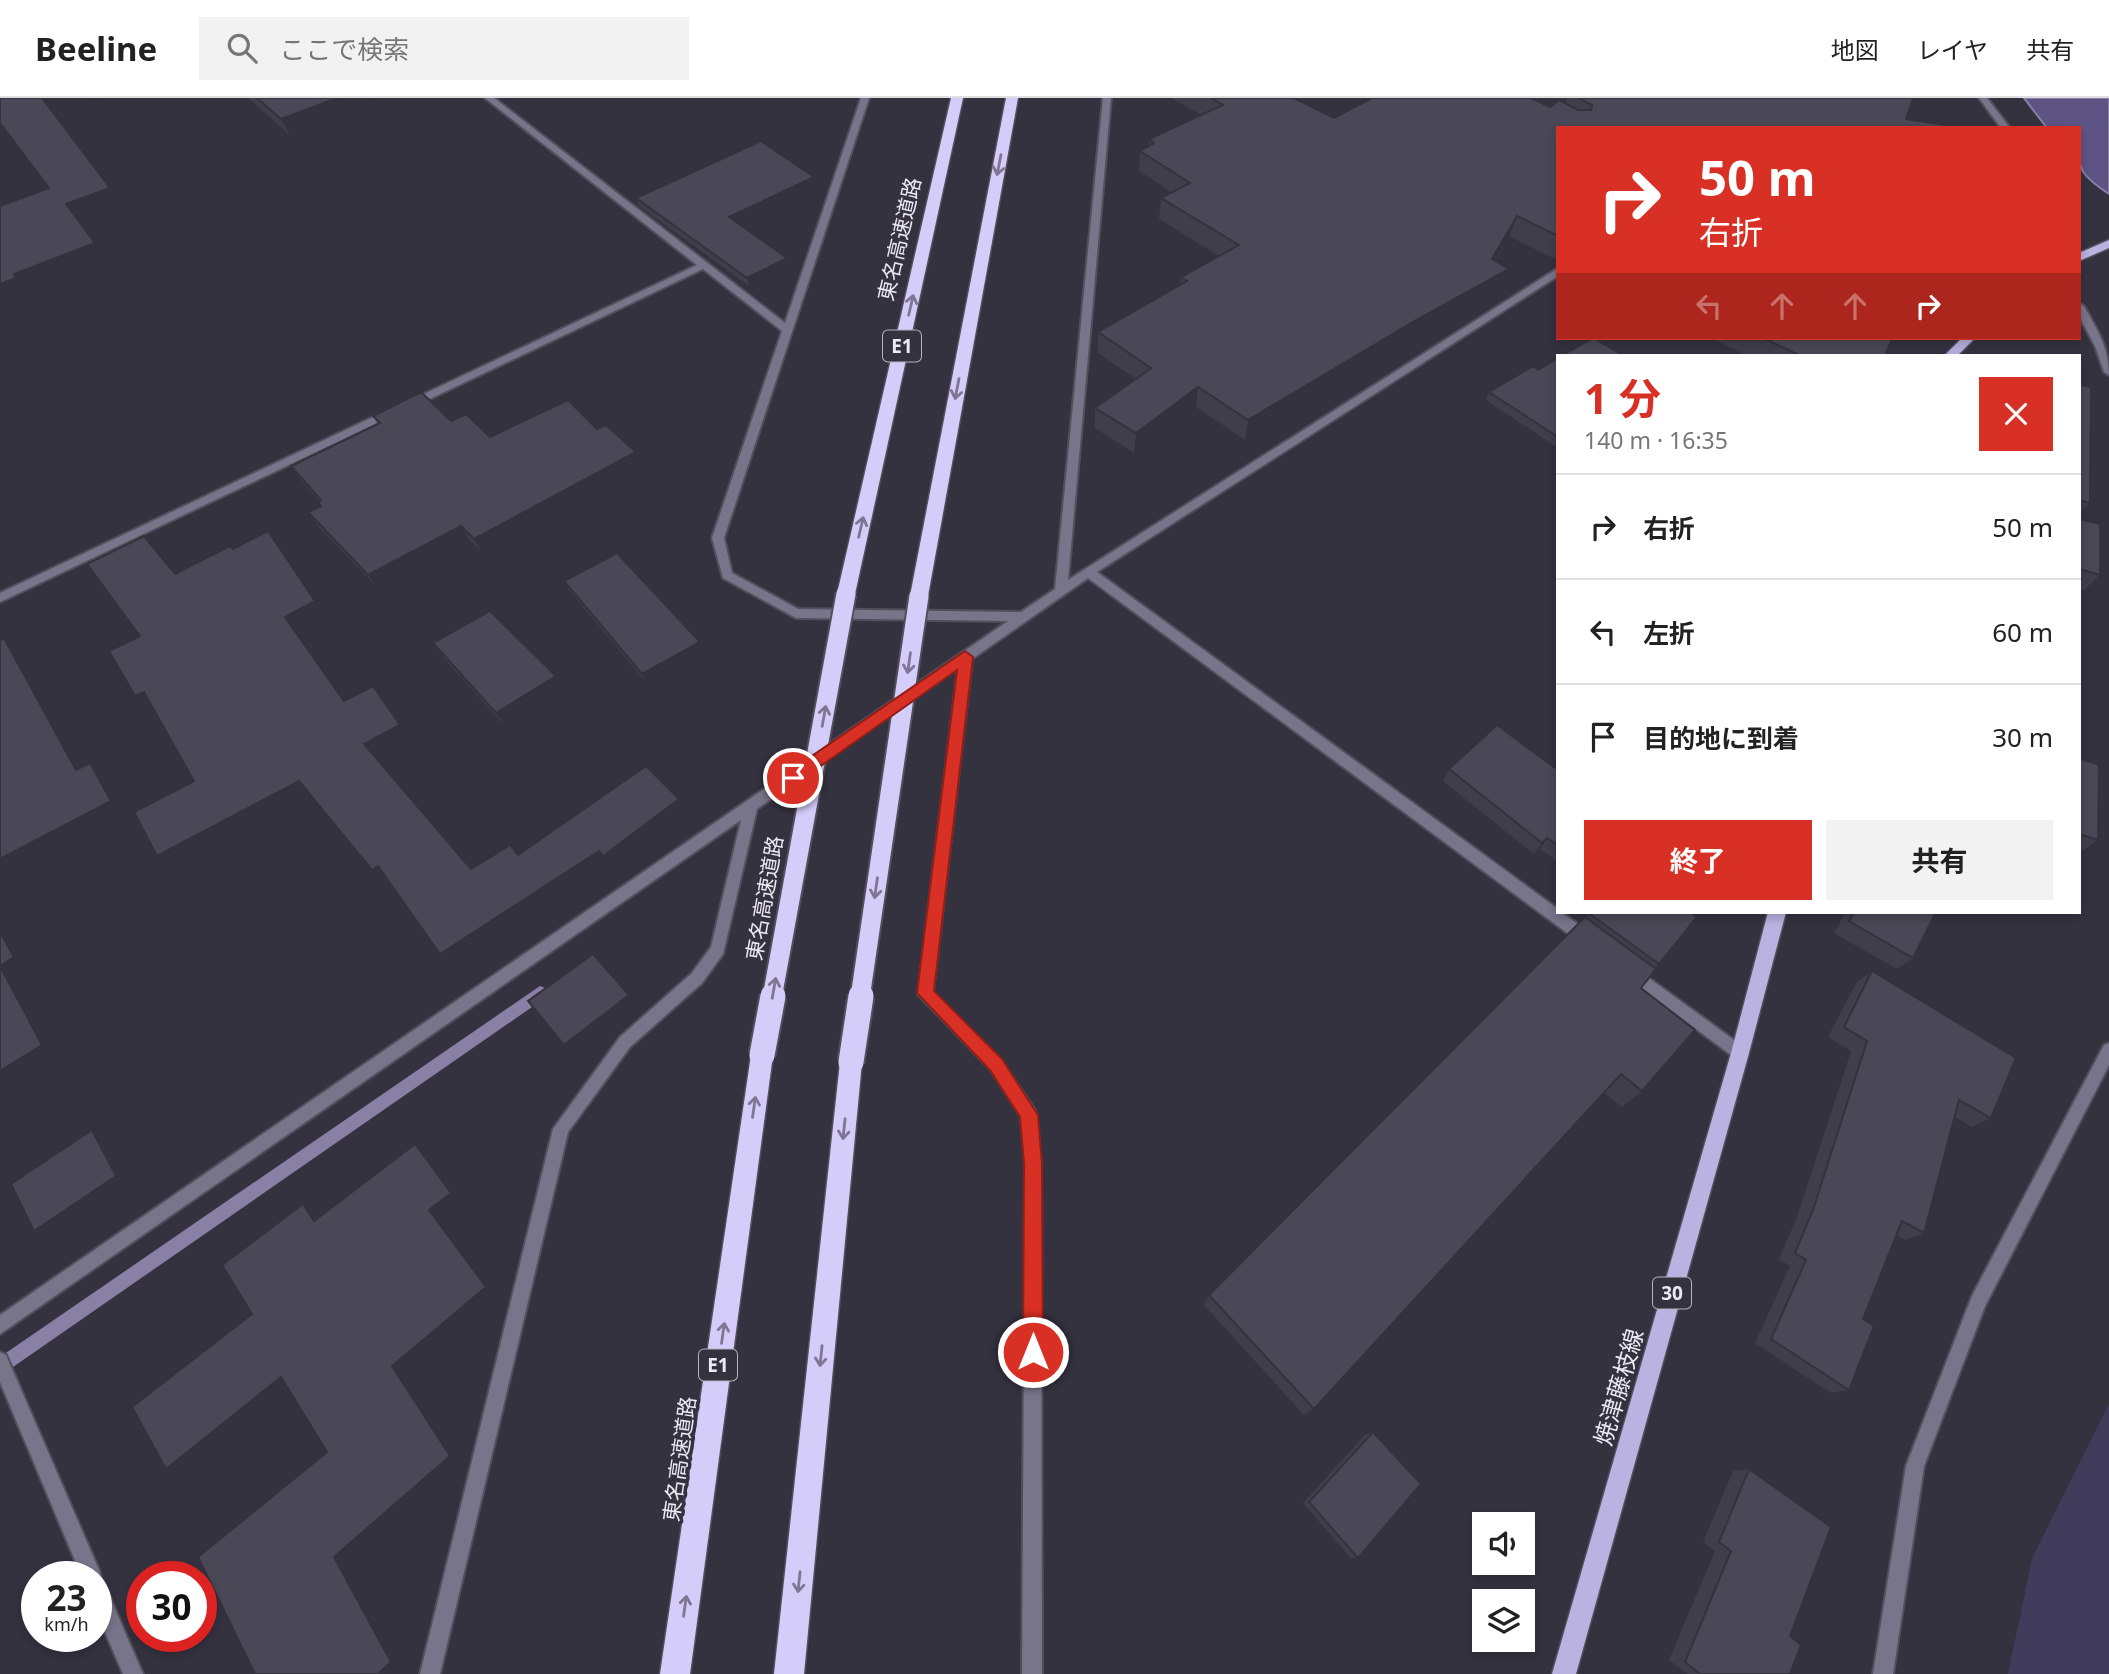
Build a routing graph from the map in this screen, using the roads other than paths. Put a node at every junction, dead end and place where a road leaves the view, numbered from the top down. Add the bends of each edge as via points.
1 (489, 98) edge
2 (865, 98) edge
3 (957, 98) edge
4 (1012, 98) edge
5 (1107, 98) edge
6 (1983, 98) edge
7 (2004, 126) edge
8 (2109, 244) edge
9 (2083, 255) edge
10 (704, 265) junction
11 (1556, 272) edge
12 (2081, 310) edge
13 (787, 330) junction
14 (1967, 340) edge
15 (1952, 354) edge
16 (2109, 372) edge
17 (1088, 572) junction
18 (1060, 591) junction
19 (0, 598) edge
20 (1022, 617) junction
21 (965, 657) junction
22 (750, 808) junction
23 (1776, 914) edge
24 (1594, 945) edge
25 (1616, 961) edge
26 (2109, 1050) edge
27 (1740, 1053) junction
28 (0, 1325) edge
29 (0, 1361) edge
30 (85, 1561) edge
31 (112, 1625) edge
32 (133, 1674) edge
33 (430, 1674) edge
34 (675, 1674) edge
35 (789, 1674) edge
36 (1032, 1674) edge
37 (1564, 1674) edge
38 (1883, 1674) edge

1 - 10 street
2 - 13 street
34 -> 3 highway, 東名高速道路 / E1, bridge via 762,1055 846,594
4 -> 35 highway, bridge via 919,596 851,1062
5 - 18 street
6 - 7 street
8 - 9 main road
10 - 13 street
10 - 19 street
11 - 17 street
12 - 16 street
13 - 20 street via 718,538 727,575 796,613
14 - 15 main road
17 - 18 street
17 - 24 street
18 - 20 street
20 - 21 street
21 - 22 street
21 - 36 street via 925,993 996,1065 1029,1115 1033,1164
22 - 28 street
22 - 33 street via 718,949 697,978 625,1042 561,1129
23 - 27 main road, 焼津藤枝線 / 30
25 - 27 street
26 - 38 street via 1978,1302 1915,1466
27 - 37 main road, 焼津藤枝線 / 30
29 - 30 street
31 - 32 street

